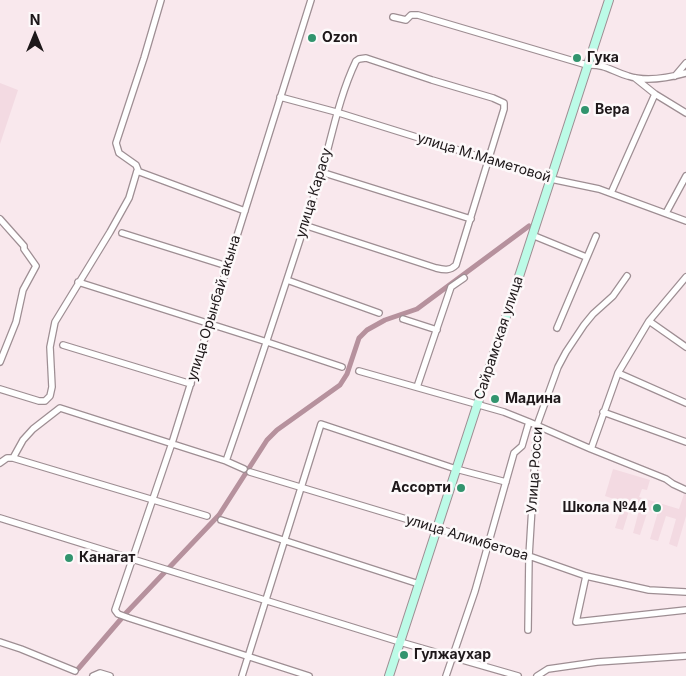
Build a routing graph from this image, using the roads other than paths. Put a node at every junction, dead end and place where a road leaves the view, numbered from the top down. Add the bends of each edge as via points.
1 (161, 0) edge
2 (311, 0) edge
3 (610, 0) edge
4 (393, 17) dead end
5 (686, 62) edge
6 (587, 65) junction
7 (686, 74) edge
8 (674, 76) junction
9 (635, 78) junction
10 (655, 94) junction
11 (280, 97) junction
12 (336, 112) junction
13 (686, 113) edge
14 (490, 160) junction
15 (138, 170) junction
16 (321, 172) junction
17 (686, 176) edge
18 (551, 178) junction
19 (611, 193) junction
20 (245, 211) junction
21 (666, 214) junction
22 (0, 218) edge
23 (471, 219) junction
24 (686, 220) edge
25 (304, 225) junction
26 (122, 233) dead end
27 (532, 235) junction
28 (596, 236) dead end
29 (586, 257) junction
30 (227, 266) junction
31 (627, 276) dead end
32 (464, 278) dead end
33 (287, 280) junction
34 (685, 281) edge
35 (78, 282) junction
36 (379, 313) dead end
37 (403, 319) dead end
38 (649, 321) junction
39 (209, 324) junction
40 (557, 328) dead end
41 (437, 330) junction
42 (267, 342) junction
43 (63, 345) dead end
44 (686, 347) edge
45 (0, 362) edge
46 (342, 367) dead end
47 (359, 371) dead end
48 (618, 373) junction
49 (190, 384) junction
50 (417, 387) junction
51 (0, 390) edge
52 (686, 403) edge
53 (478, 404) junction
54 (603, 412) junction
55 (530, 422) junction
56 (537, 425) junction
57 (686, 442) edge
58 (172, 443) junction
59 (591, 449) junction
60 (13, 458) junction
61 (226, 461) junction
62 (0, 462) edge
63 (456, 469) junction
64 (506, 482) junction
65 (301, 488) junction
66 (686, 490) edge
67 (153, 499) junction
68 (207, 516) dead end
69 (0, 518) edge
70 (222, 520) dead end
71 (436, 529) junction
72 (286, 541) junction
73 (488, 544) junction
74 (529, 556) junction
75 (132, 558) junction
76 (586, 576) junction
77 (418, 584) junction
78 (686, 592) edge
79 (265, 600) junction
80 (686, 610) edge
81 (528, 630) dead end
82 (0, 642) edge
83 (400, 642) junction
84 (249, 657) junction
85 (686, 657) edge
86 (452, 658) junction
87 (75, 671) dead end
88 (93, 676) edge
89 (110, 676) edge
90 (242, 676) edge
91 (309, 676) edge
92 (389, 676) edge
93 (446, 676) edge
94 (518, 676) edge
95 (537, 676) edge

1 - 15 street via 116,143 119,152
2 - 11 street, улица Орынбай акына
3 - 6 main road, Сайрамская улица
4 - 6 street via 406,20 411,15 418,15
5 - 8 street
6 - 9 street via 599,65
6 - 18 main road, Сайрамская улица
7 - 8 street
8 - 9 street
9 - 10 street
10 - 13 street
10 - 19 street
11 - 12 street, улица М.Маметовой
11 - 20 street, улица Орынбай акына
12 - 14 street, улица М.Маметовой
12 - 14 street, улица Карасу via 356,61 366,58 501,101 504,106
12 - 16 street, улица Карасу
14 - 18 street, улица М.Маметовой
14 - 23 street
15 - 20 street
15 - 35 street via 110,232
16 - 23 street
16 - 25 street, улица Карасу
17 - 21 street
18 - 19 street, улица М.Маметовой
18 - 27 main road, Сайрамская улица
19 - 21 street, улица М.Маметовой
20 - 30 street, улица Орынбай акына
21 - 24 street, улица М.Маметовой
22 - 45 street via 36,266 23,290 16,322
23 - 25 street via 456,265 450,270
25 - 33 street, улица Карасу
26 - 30 street
27 - 29 street
27 - 53 main road, Сайрамская улица
28 - 29 street
29 - 40 street
30 - 39 street, улица Орынбай акына
31 - 56 street, Улица Росси via 613,296 584,325 566,352
32 - 41 street via 450,287
33 - 36 street
33 - 42 street, улица Карасу
34 - 38 street
35 - 39 street
35 - 51 street via 55,322 50,346 50,396 39,401
37 - 41 street
38 - 44 street
38 - 48 street
39 - 42 street
39 - 49 street, улица Орынбай акына
41 - 50 street
42 - 46 street
42 - 61 street, улица Карасу
43 - 49 street
47 - 50 street
48 - 52 street
48 - 54 street
49 - 58 street, улица Орынбай акына
50 - 53 street
53 - 55 street
53 - 63 main road, Сайрамская улица
54 - 57 street
54 - 59 street
55 - 56 street
55 - 64 street, Улица Росси via 522,446 514,453
56 - 59 street
56 - 74 street, Улица Росси
58 - 60 street, улица Алимбетова via 60,408 32,429
58 - 61 street, улица Алимбетова
58 - 67 street, улица Орынбай акына
59 - 66 street
60 - 62 street
60 - 67 street
61 - 65 street, улица Алимбетова
63 - 64 street
63 - 65 street via 321,424
63 - 71 main road, Сайрамская улица
64 - 73 street, Улица Росси
65 - 71 street, улица Алимбетова
65 - 72 street
67 - 68 street
67 - 75 street, улица Орынбай акына
69 - 75 street
70 - 72 street
71 - 73 street, улица Алимбетова
71 - 77 main road, Сайрамская улица
72 - 77 street
72 - 79 street
73 - 74 street, улица Алимбетова
73 - 86 street, Улица Росси
74 - 76 street, улица Алимбетова
74 - 81 street, Улица Росси
75 - 79 street
75 - 84 street, улица Орынбай акына via 115,610 118,614
76 - 78 street, улица Алимбетова via 649,590
76 - 80 street via 576,622
77 - 83 main road, Сайрамская улица
79 - 83 street
79 - 84 street
82 - 87 street
83 - 86 street
83 - 92 main road, Сайрамская улица
84 - 90 street
84 - 91 street
85 - 95 street via 597,662 548,669
86 - 93 street, Улица Росси
86 - 94 street
88 - 89 street

